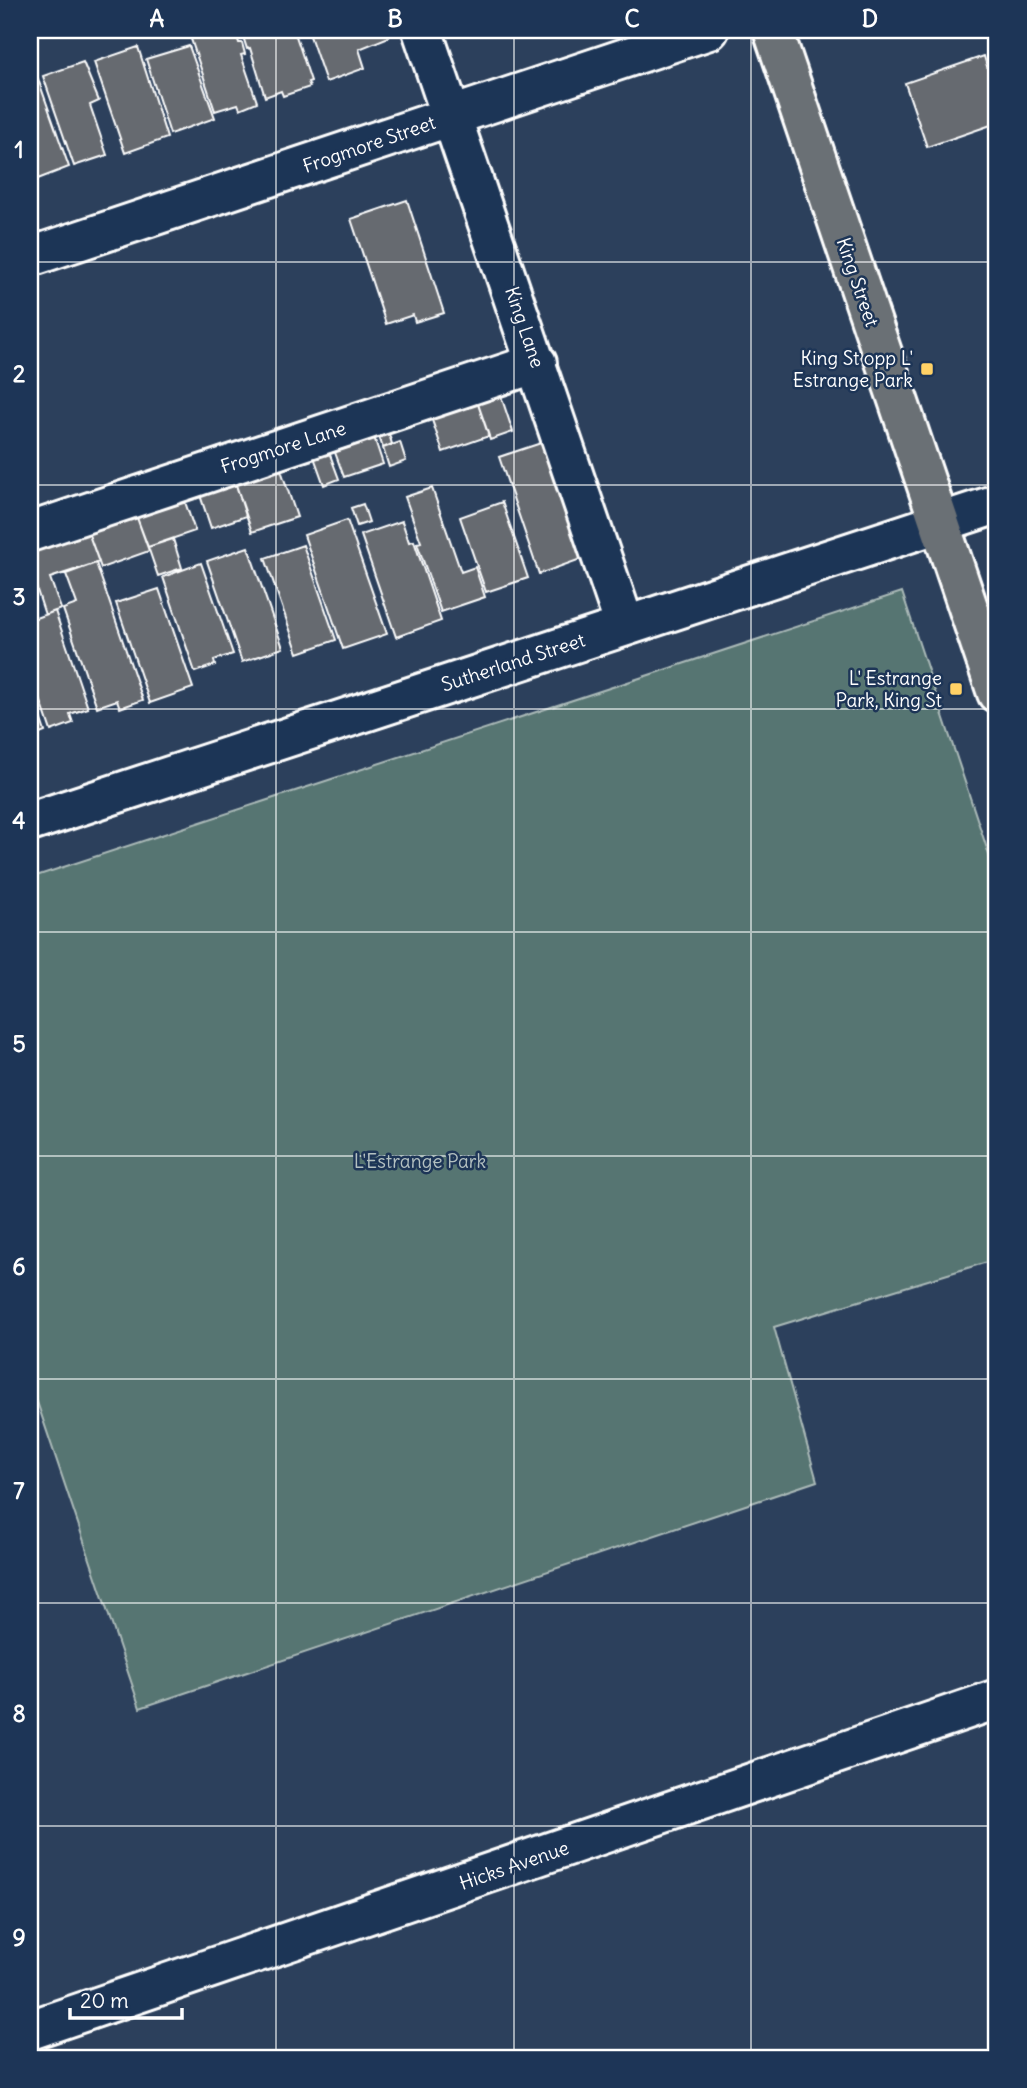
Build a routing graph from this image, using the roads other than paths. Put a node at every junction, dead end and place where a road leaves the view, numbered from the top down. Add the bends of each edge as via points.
1 (422, 30) edge
2 (709, 30) edge
3 (773, 30) edge
4 (452, 116) junction
5 (30, 257) edge
6 (537, 363) junction
7 (997, 504) edge
8 (939, 523) junction
9 (30, 532) edge
10 (625, 626) junction
11 (997, 693) edge
12 (30, 822) edge
13 (997, 1699) edge
14 (30, 2030) edge

1 - 4 street, King Lane
2 - 4 street, Frogmore Street
3 - 8 main road, King Street
4 - 5 street, Frogmore Street
4 - 6 street, King Lane
6 - 9 street, Frogmore Lane
6 - 10 street, King Lane
7 - 8 street, Sutherland Street
8 - 10 street, Sutherland Street
8 - 11 main road, King Street
10 - 12 street, Sutherland Street
13 - 14 street, Hicks Avenue

